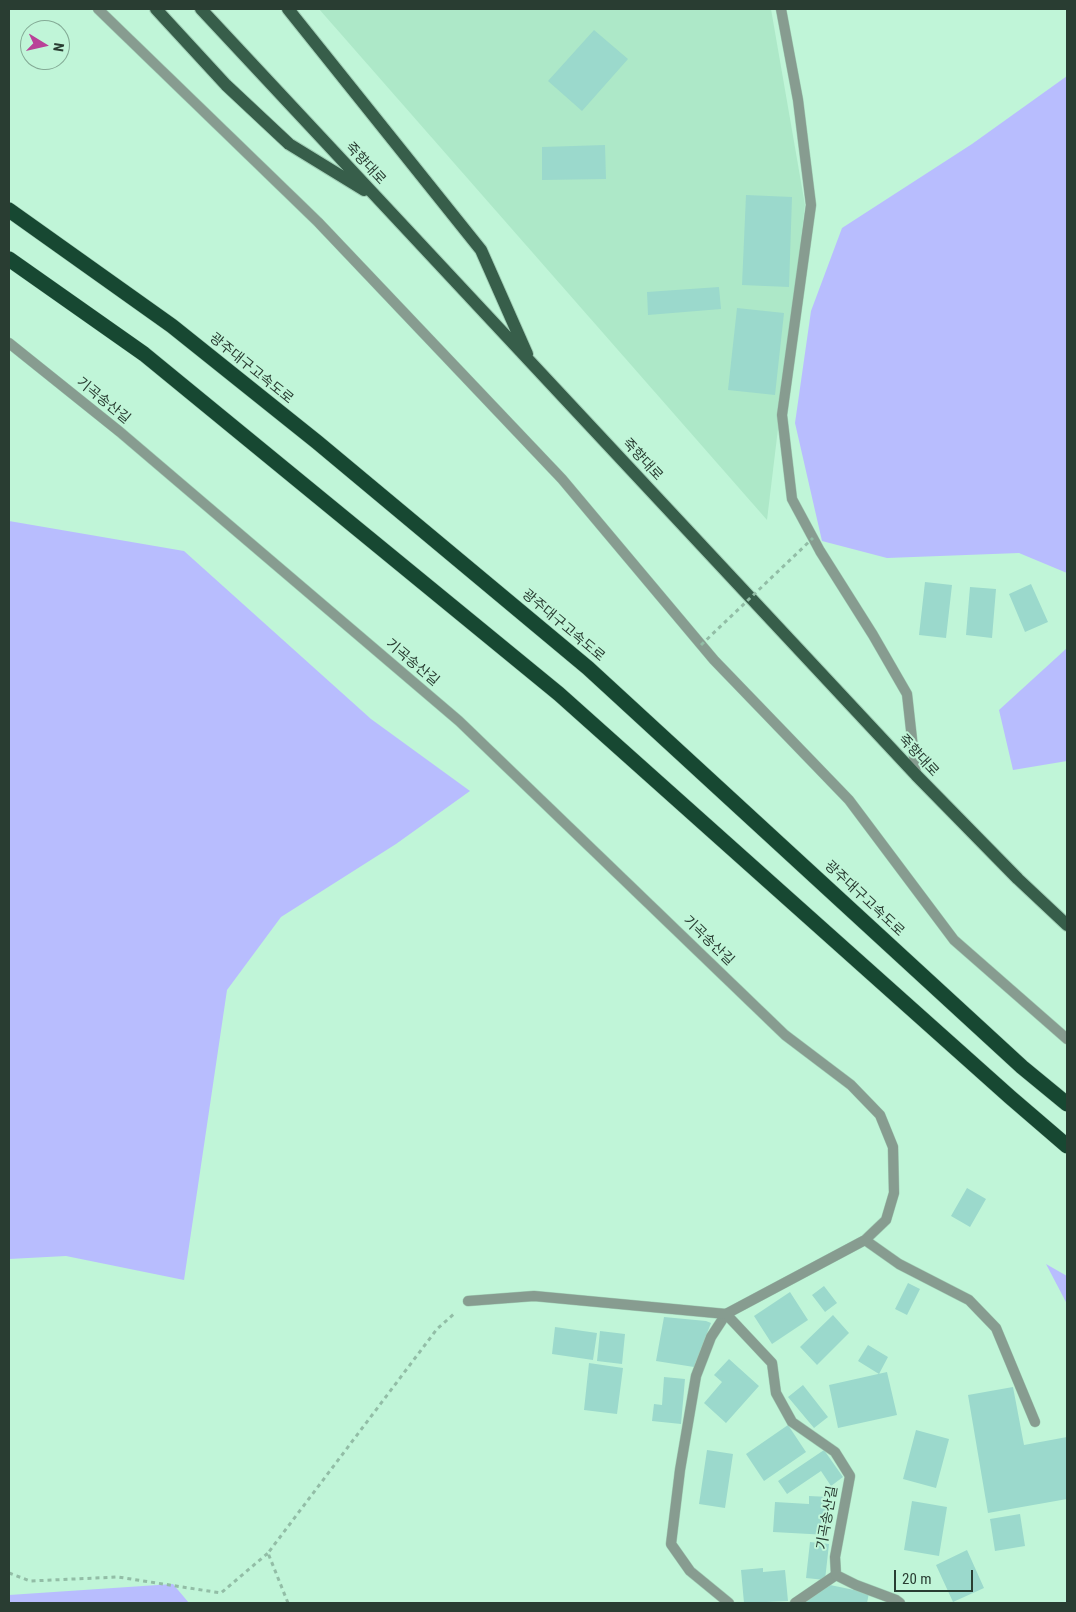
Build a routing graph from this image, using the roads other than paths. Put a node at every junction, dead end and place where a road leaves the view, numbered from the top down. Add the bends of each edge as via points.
1 (98, 9) edge
2 (156, 9) edge
3 (201, 9) edge
4 (288, 9) edge
5 (781, 9) edge
6 (378, 199) junction
7 (9, 210) edge
8 (9, 259) edge
9 (9, 343) edge
10 (531, 363) junction
11 (916, 775) junction
12 (1067, 925) edge
13 (1067, 1039) edge
14 (1067, 1104) edge
15 (1067, 1146) edge
16 (865, 1240) junction
17 (468, 1301) road end
18 (726, 1314) junction
19 (1035, 1422) dead end
20 (836, 1575) junction
21 (729, 1603) edge
22 (795, 1603) edge
23 (900, 1603) edge

1 - 13 street via 318,222 542,457 701,645 849,800 954,940
2 - 6 main road via 226,85 289,144
3 - 6 main road, 죽향대로
4 - 10 main road via 481,250
5 - 11 street via 798,100 811,205 782,415 792,499 907,694
6 - 10 main road, 죽향대로
7 - 14 highway, 광주대구고속도로 via 172,326 588,668 1022,1067
8 - 15 highway via 144,354 559,694
9 - 16 street, 기곡송산길 via 128,438 459,721 785,1035 851,1085 880,1115 893,1147 894,1193 886,1220
10 - 11 main road, 죽향대로
11 - 12 main road, 죽향대로
16 - 18 street, 기곡송산길
16 - 19 street via 899,1264 969,1300 996,1328
17 - 18 street via 534,1296
18 - 20 street, 기곡송산길 via 772,1363 776,1394 792,1422 835,1452 850,1476 835,1557
18 - 21 street via 711,1337 696,1376 671,1544 690,1571
20 - 22 street
20 - 23 street

